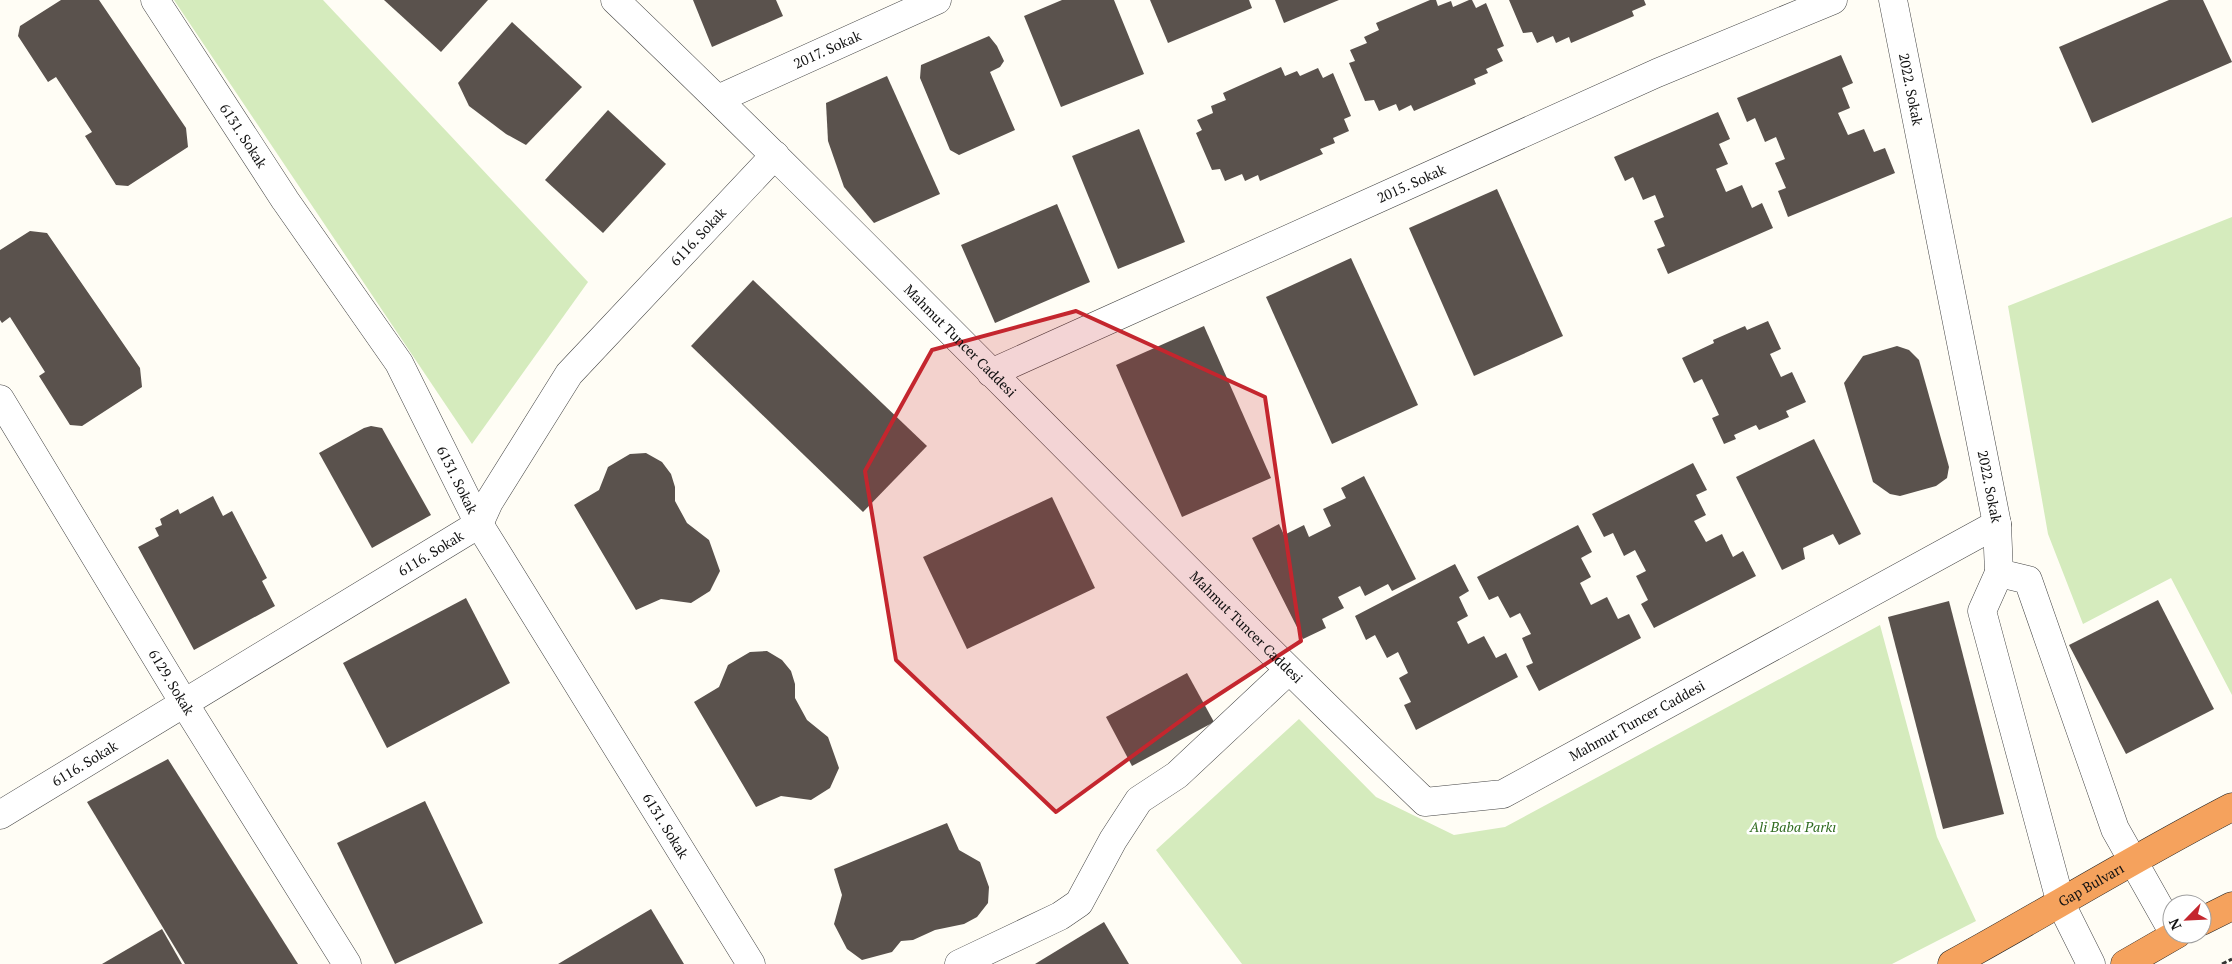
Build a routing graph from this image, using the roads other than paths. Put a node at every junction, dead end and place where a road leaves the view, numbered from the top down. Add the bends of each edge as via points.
1 (155, 0) edge
2 (615, 0) edge
3 (937, 0) edge
4 (1833, 0) edge
5 (1893, 0) edge
6 (718, 99) junction
7 (775, 155) junction
8 (992, 373) junction
9 (0, 398) edge
10 (479, 524) junction
11 (1997, 524) junction
12 (1999, 574) junction
13 (1288, 671) junction
14 (184, 703) junction
15 (2232, 807) edge
16 (0, 815) edge
17 (2133, 863) junction
18 (2061, 904) junction
19 (2232, 906) edge
20 (2162, 911) edge
21 (2212, 916) edge
22 (2162, 941) edge
23 (347, 964) edge
24 (751, 964) edge
25 (959, 964) edge
26 (1952, 964) edge
27 (2091, 964) edge
28 (2125, 964) edge

1 - 10 street, 6131. Sokak via 285,200 399,363
2 - 6 street, Mahmut Tuncer Caddesi
3 - 6 street, 2017. Sokak
4 - 8 street, 2015. Sokak via 1658,73
5 - 11 street, 2022. Sokak
6 - 7 street, Mahmut Tuncer Caddesi
7 - 8 street, Mahmut Tuncer Caddesi
7 - 10 street, 6116. Sokak via 569,374 489,502
8 - 13 street, Mahmut Tuncer Caddesi
9 - 14 street, 6129. Sokak
10 - 14 street, 6116. Sokak
10 - 24 street, 6131. Sokak
11 - 12 street, 2022. Sokak
11 - 13 street, Mahmut Tuncer Caddesi via 1503,794 1425,802
12 - 17 street via 2028,580 2115,829
12 - 18 street via 1982,611
13 - 25 street via 1177,775 1139,800 1079,903 1060,916
14 - 16 street, 6116. Sokak
14 - 23 street, 6129. Sokak
15 - 17 highway, Gap Bulvarı
17 - 18 highway, Gap Bulvarı
17 - 20 street
18 - 26 highway, Gap Bulvarı
18 - 27 street
19 - 21 highway
22 - 28 highway

